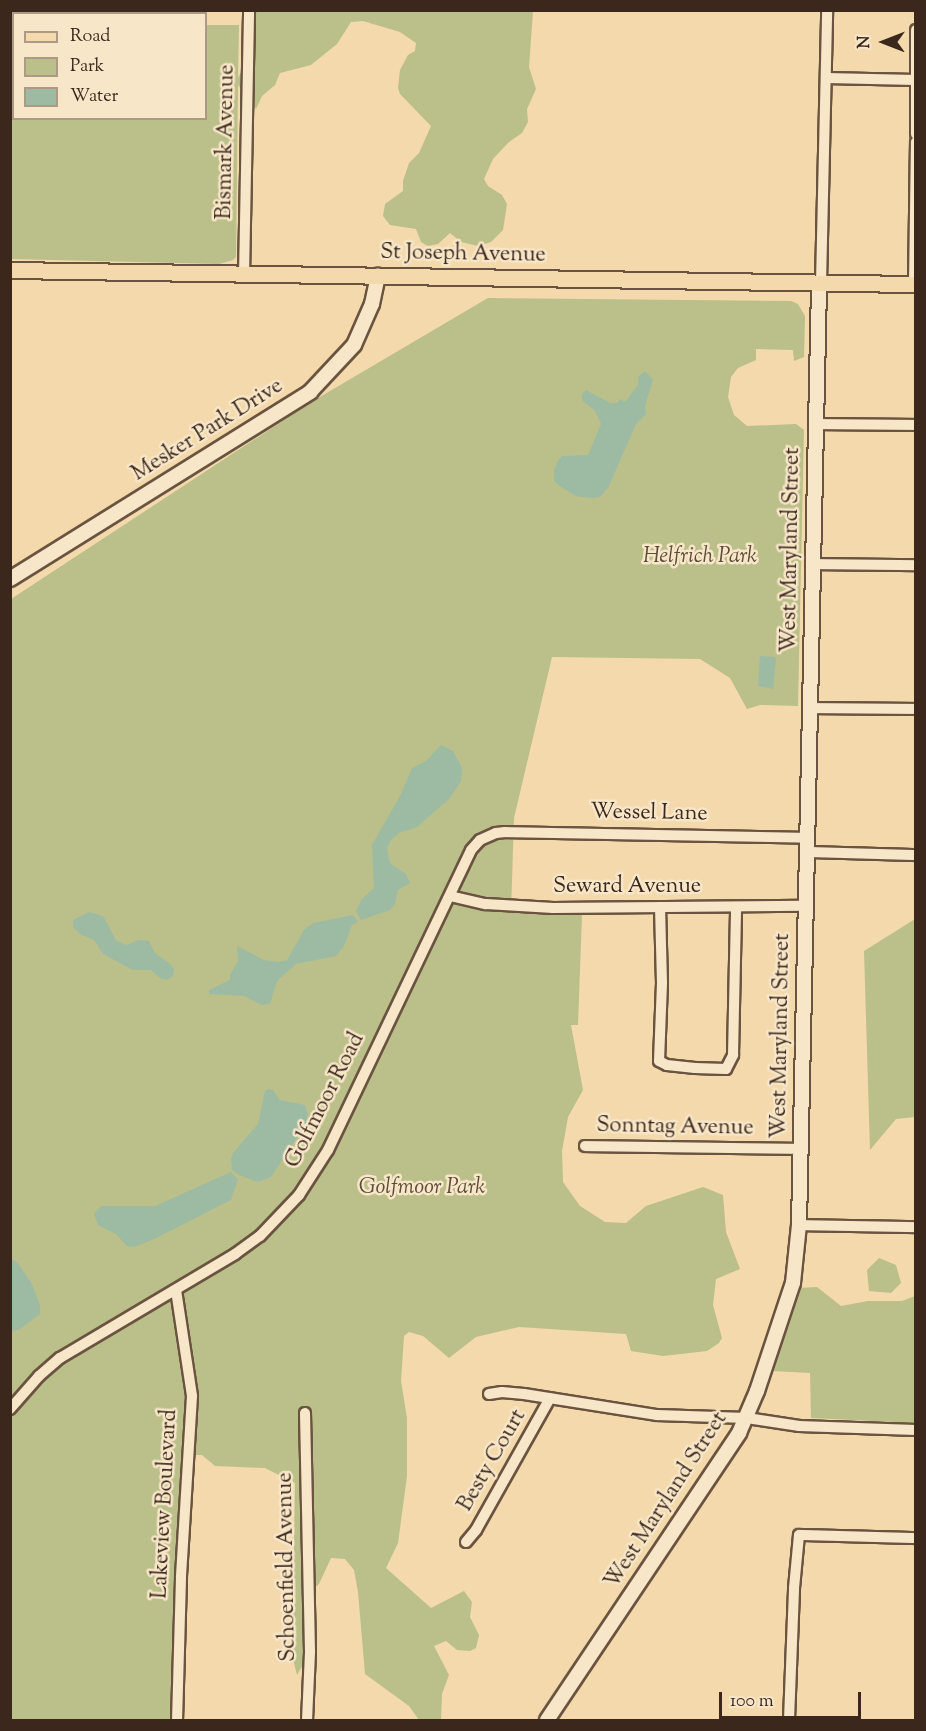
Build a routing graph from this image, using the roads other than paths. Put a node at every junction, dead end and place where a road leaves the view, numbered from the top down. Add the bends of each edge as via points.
1 (249, 10) edge
2 (827, 10) edge
3 (915, 30) edge
4 (826, 78) junction
5 (915, 80) edge
6 (915, 135) edge
7 (915, 142) edge
8 (10, 270) edge
9 (244, 275) junction
10 (378, 276) junction
11 (820, 283) junction
12 (915, 284) edge
13 (816, 424) junction
14 (915, 425) edge
15 (813, 564) junction
16 (915, 565) edge
17 (10, 579) edge
18 (809, 708) junction
19 (915, 709) edge
20 (491, 835) joint
21 (806, 838) junction
22 (806, 852) junction
23 (915, 855) edge
24 (450, 896) junction
25 (806, 906) junction
26 (660, 908) junction
27 (736, 908) junction
28 (585, 1146) dead end
29 (801, 1149) junction
30 (799, 1225) junction
31 (915, 1227) edge
32 (176, 1290) junction
33 (489, 1394) dead end
34 (550, 1398) junction
35 (10, 1409) edge
36 (305, 1413) dead end
37 (747, 1418) junction
38 (915, 1430) edge
39 (915, 1538) edge
40 (466, 1542) dead end
41 (177, 1720) edge
42 (307, 1720) edge
43 (547, 1720) edge
44 (789, 1720) edge

1 - 9 street, Bismark Avenue
2 - 4 street, West Maryland Street
3 - 5 street
4 - 5 street
4 - 11 street, West Maryland Street
5 - 6 street
7 - 12 street
8 - 9 main road, St Joseph Avenue
9 - 10 main road, St Joseph Avenue
10 - 11 main road, St Joseph Avenue
10 - 17 street, Mesker Park Drive via 372,304 354,345 310,392
11 - 12 main road, St Joseph Avenue
11 - 13 street, West Maryland Street
13 - 14 street
13 - 15 street, West Maryland Street
15 - 16 street
15 - 18 street, West Maryland Street
18 - 19 street
18 - 21 street, West Maryland Street
20 - 21 street, Wessel Lane via 516,832
20 - 24 street, Golfmoor Road via 471,850
21 - 22 street, West Maryland Street
22 - 23 street
22 - 25 street, West Maryland Street
24 - 26 street, Seward Avenue via 486,904
24 - 32 street, Golfmoor Road via 328,1150 299,1195 260,1236
25 - 27 street, Seward Avenue
25 - 29 street, West Maryland Street
26 - 27 street, Seward Avenue
26 - 27 street via 659,1061 726,1069 733,1055
28 - 29 street, Sonntag Avenue
29 - 30 street, West Maryland Street
30 - 31 street
30 - 37 street, West Maryland Street via 793,1283
32 - 35 street, Golfmoor Road via 60,1358
32 - 41 street, Lakeview Boulevard via 192,1396
33 - 34 street
34 - 37 street via 657,1415
34 - 40 street, Besty Court
36 - 42 street, Schoenfield Avenue via 310,1652
37 - 38 street via 799,1426
37 - 43 street, West Maryland Street
39 - 44 street via 799,1536

